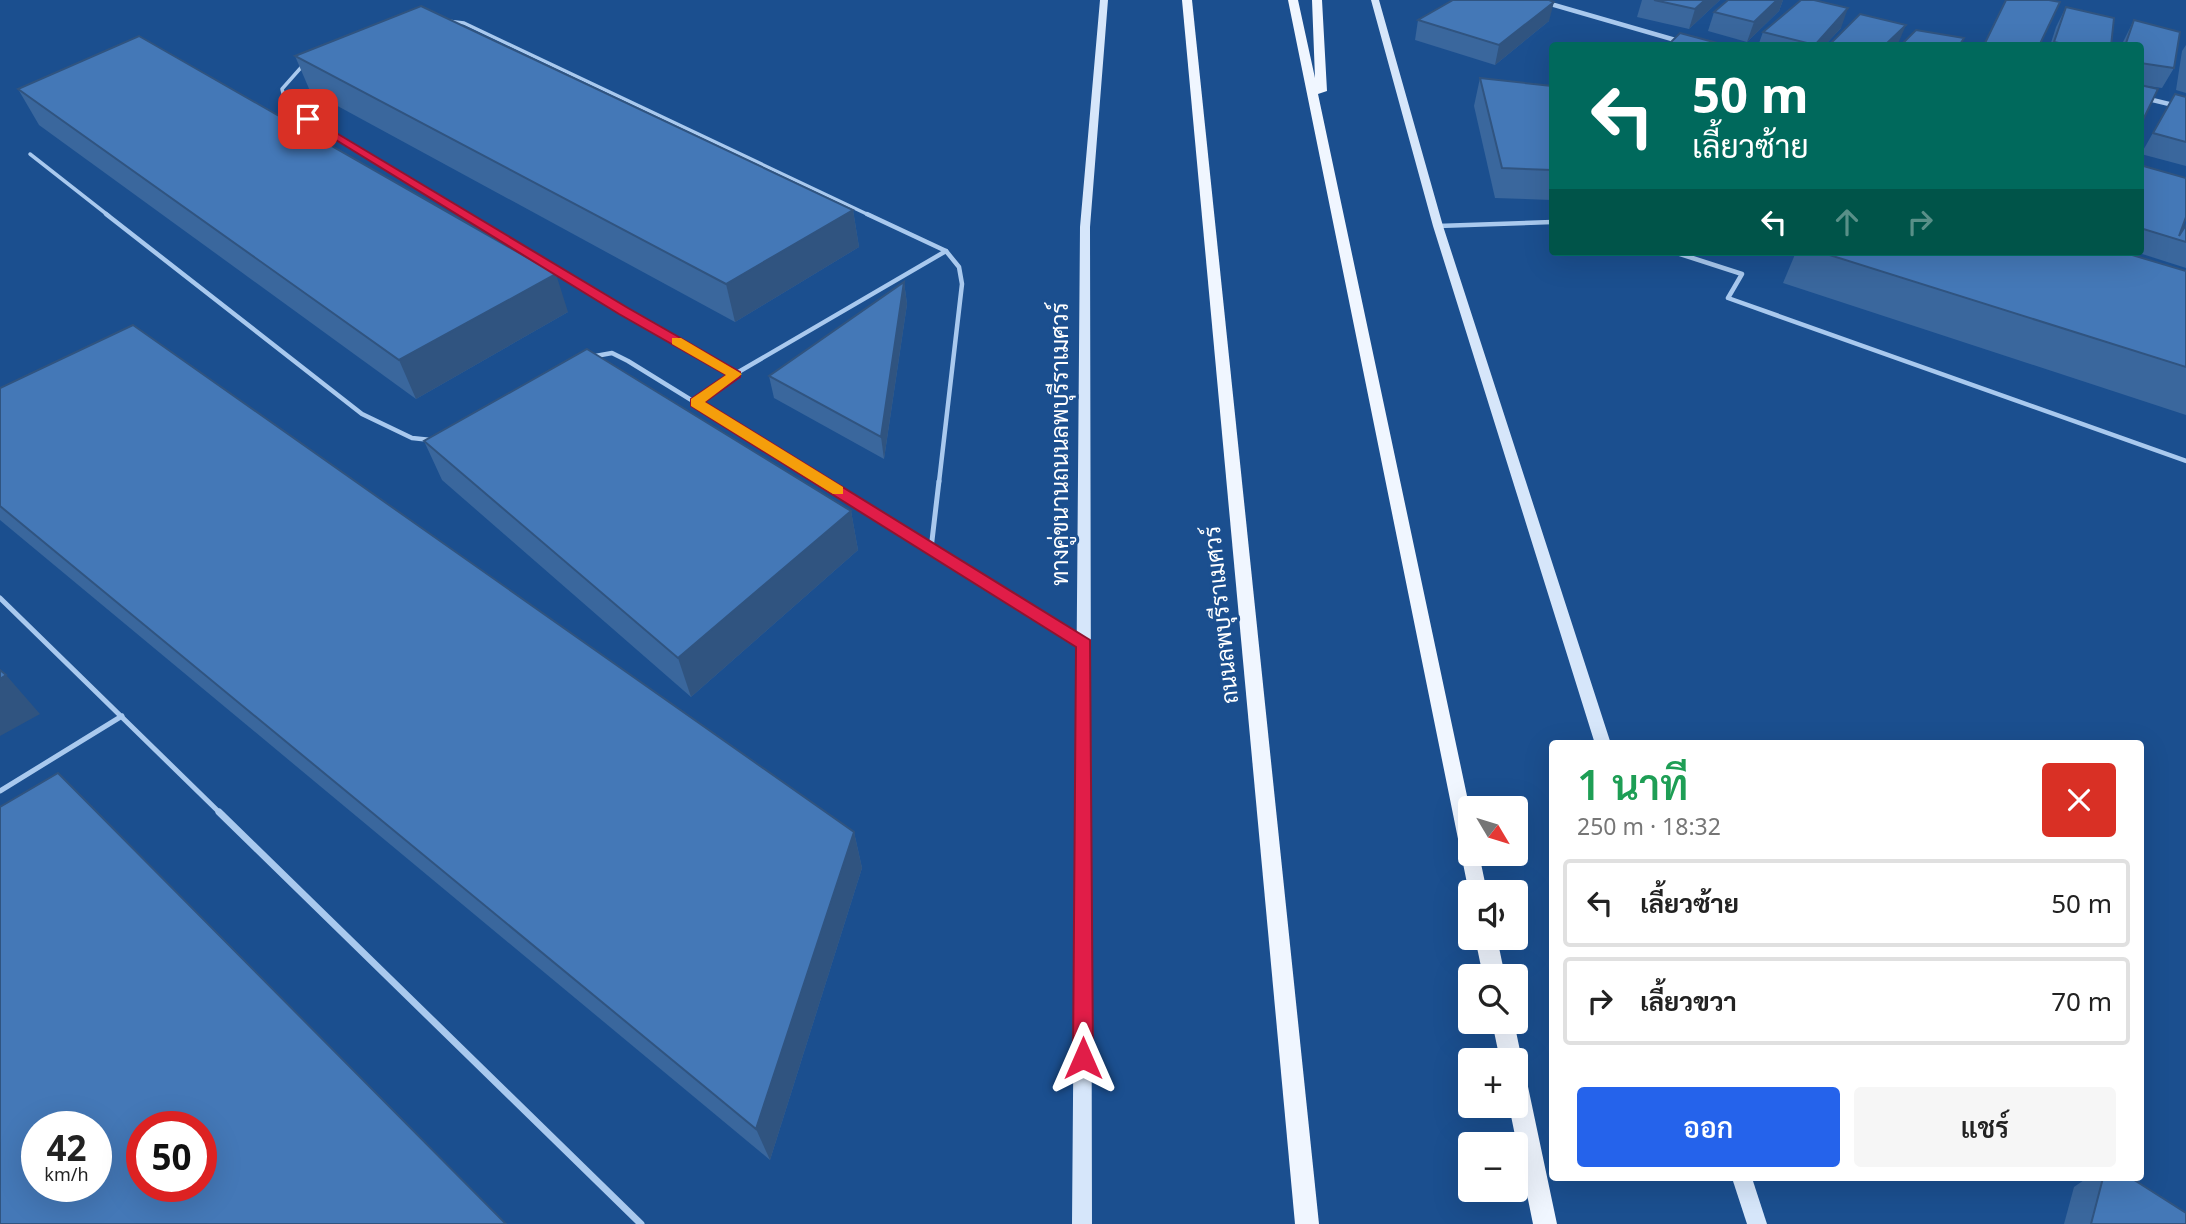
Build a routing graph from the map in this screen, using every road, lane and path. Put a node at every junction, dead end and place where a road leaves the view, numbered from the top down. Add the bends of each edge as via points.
1 (1104, 0) edge
2 (1187, 0) edge
3 (1293, 0) edge
4 (1317, 0) edge
5 (1376, 0) edge
6 (1537, 0) edge
7 (443, 21) edge
8 (1682, 42) edge
9 (312, 60) edge
10 (2144, 98) edge
11 (2186, 108) edge
12 (1323, 142) junction
13 (30, 154) dead end
14 (1549, 222) edge
15 (1438, 226) junction
16 (946, 251) junction
17 (1686, 256) edge
18 (580, 363) edge
19 (735, 374) junction
20 (695, 402) junction
21 (443, 441) edge
22 (2186, 461) edge
23 (931, 549) junction
24 (0, 598) edge
25 (1084, 644) junction
26 (122, 716) junction
27 (1602, 740) edge
28 (0, 791) edge
29 (1475, 880) edge
30 (1523, 1118) edge
31 (1743, 1181) edge
32 (641, 1224) edge
33 (1082, 1224) edge
34 (1307, 1224) edge
35 (1545, 1224) edge
36 (1757, 1224) edge

1 - 25 main road, ทางคู่ขนานถนนลพบุรีราเมศวร์ via 1085,227
2 - 34 main road, ถนนลพบุรีราเมศวร์
3 - 12 main road
4 - 12 main road
5 - 15 main road
6 - 8 street
7 - 16 lane via 464,23
9 - 19 lane via 292,74 282,89 286,105
10 - 11 street
12 - 29 main road
13 - 21 lane via 362,414 412,438
14 - 15 lane
15 - 27 main road
16 - 19 lane
16 - 23 lane via 958,267 962,285
17 - 22 lane via 1742,274 1728,298
18 - 20 lane via 612,353
19 - 20 lane
20 - 23 lane
23 - 25 lane
24 - 26 lane
25 - 33 main road, ทางคู่ขนานถนนลพบุรีราเมศวร์
26 - 28 lane
26 - 32 lane
30 - 35 main road
31 - 36 main road

